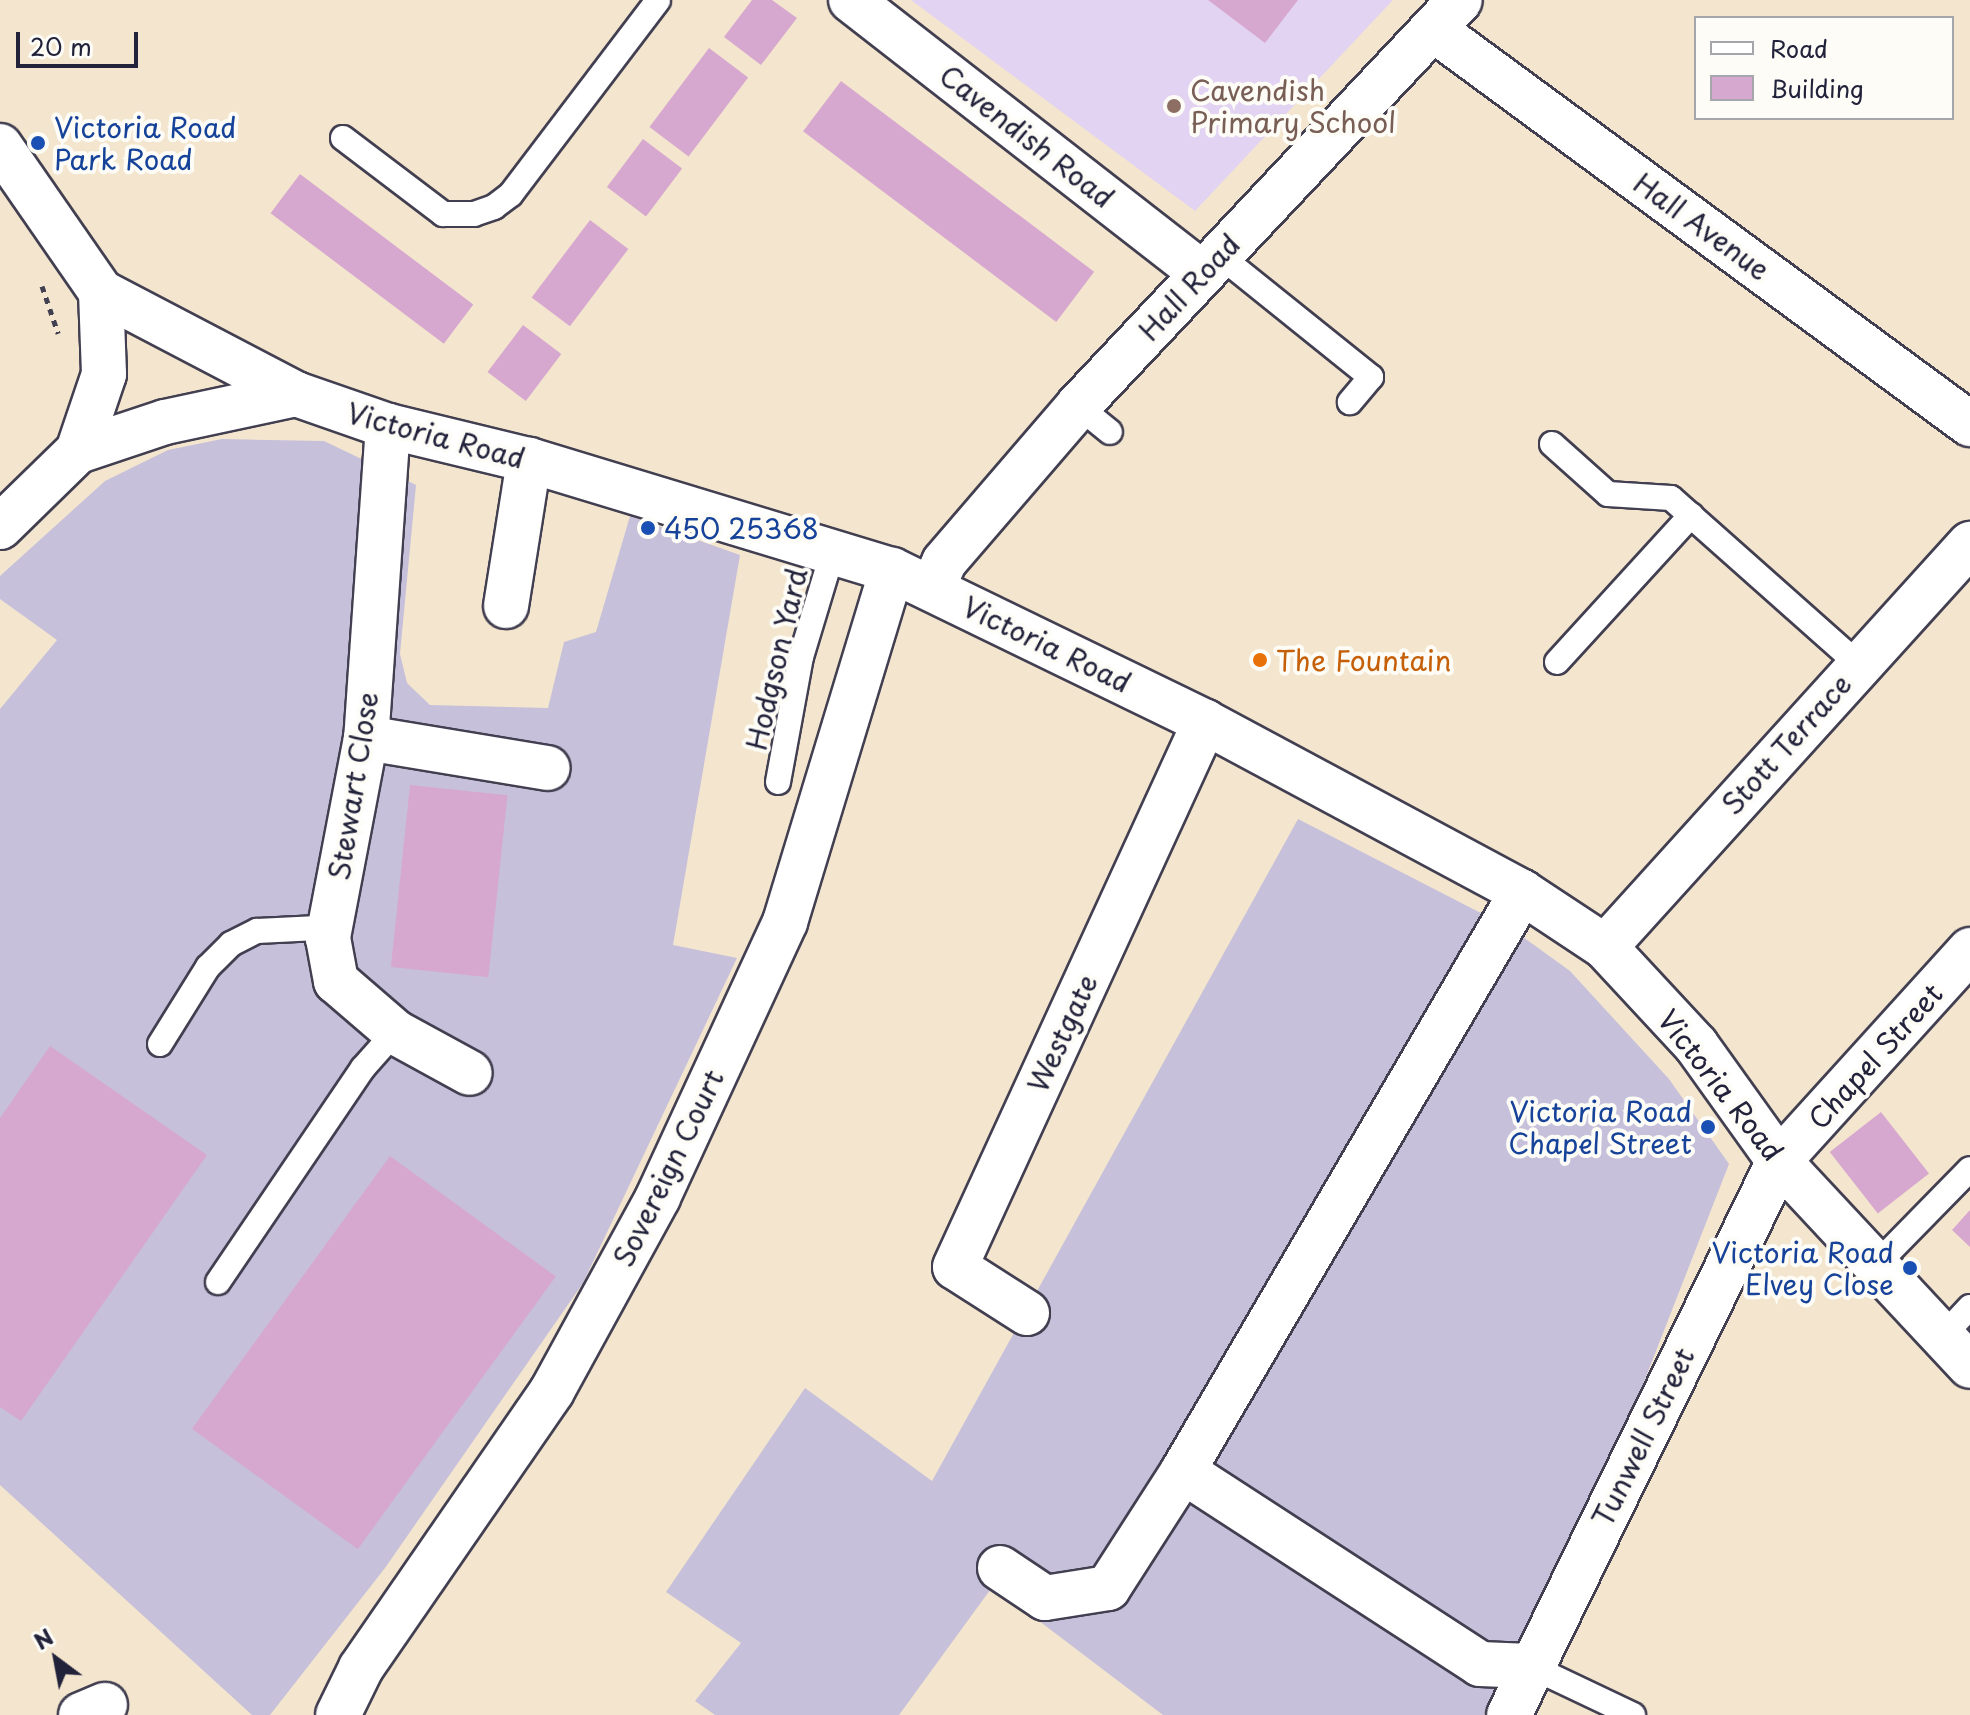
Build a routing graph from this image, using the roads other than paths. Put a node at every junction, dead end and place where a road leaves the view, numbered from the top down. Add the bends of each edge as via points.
1 (658, 0) edge
2 (851, 0) edge
3 (1447, 15) edge
4 (343, 138) dead end
5 (0, 146) edge
6 (1210, 264) junction
7 (101, 292) junction
8 (296, 394) junction
9 (1350, 402) dead end
10 (1970, 424) edge
11 (388, 426) junction
12 (1552, 444) dead end
13 (78, 451) junction
14 (529, 460) junction
15 (1691, 515) junction
16 (0, 527) edge
17 (1970, 544) edge
18 (833, 551) junction
19 (892, 570) junction
20 (933, 587) junction
21 (506, 606) dead end
22 (1557, 662) dead end
23 (1858, 664) junction
24 (1205, 722) junction
25 (366, 738) junction
26 (548, 768) dead end
27 (778, 782) dead end
28 (1522, 892) junction
29 (328, 938) junction
30 (1605, 947) junction
31 (1970, 950) edge
32 (395, 1032) junction
33 (160, 1044) dead end
34 (470, 1073) dead end
35 (1779, 1161) junction
36 (1970, 1169) edge
37 (1876, 1265) junction
38 (218, 1282) dead end
39 (1027, 1313) dead end
40 (1961, 1337) edge
41 (1183, 1471) junction
42 (1000, 1568) dead end
43 (1530, 1666) junction
44 (338, 1715) edge
45 (1509, 1715) edge
46 (1633, 1715) edge

1 - 4 lane via 511,194 494,207 474,214 443,214
2 - 6 street, Cavendish Road
3 - 6 street, Hall Road
3 - 10 street, Hall Avenue
5 - 7 street, Victoria Road
6 - 9 lane via 1371,377
6 - 20 street, Hall Road via 1094,419 944,562
7 - 8 street, Victoria Road
7 - 13 street via 104,374
8 - 11 street, Victoria Road
8 - 13 street via 165,422
11 - 14 street, Victoria Road
11 - 25 street, Stewart Close
12 - 15 lane via 1608,494 1671,498
13 - 16 street
14 - 18 street, Victoria Road
14 - 21 street
15 - 22 lane
15 - 23 lane
17 - 23 street, Stott Terrace
18 - 19 street, Victoria Road
18 - 27 lane, Hodgson Yard via 801,657
19 - 20 street, Victoria Road
19 - 44 street, Sovereign Court via 785,922 658,1197 552,1391 361,1668
20 - 24 street, Victoria Road
23 - 30 street, Stott Terrace
24 - 28 street, Victoria Road
24 - 39 street, Westgate via 955,1267
25 - 26 street
25 - 29 street, Stewart Close
28 - 30 street, Victoria Road
28 - 41 street
29 - 32 street, Stewart Close via 336,981
29 - 33 lane via 318,928 257,931 231,944 208,967
30 - 35 street, Victoria Road via 1696,1045
31 - 35 street, Chapel Street
32 - 34 street, Stewart Close
32 - 38 lane via 363,1068
35 - 37 street, Victoria Road
35 - 43 street, Tunwell Street
36 - 37 lane
37 - 40 street, Victoria Road
41 - 42 street via 1108,1588 1045,1598
41 - 43 street via 1480,1664
43 - 45 street, Tunwell Street
43 - 46 lane

